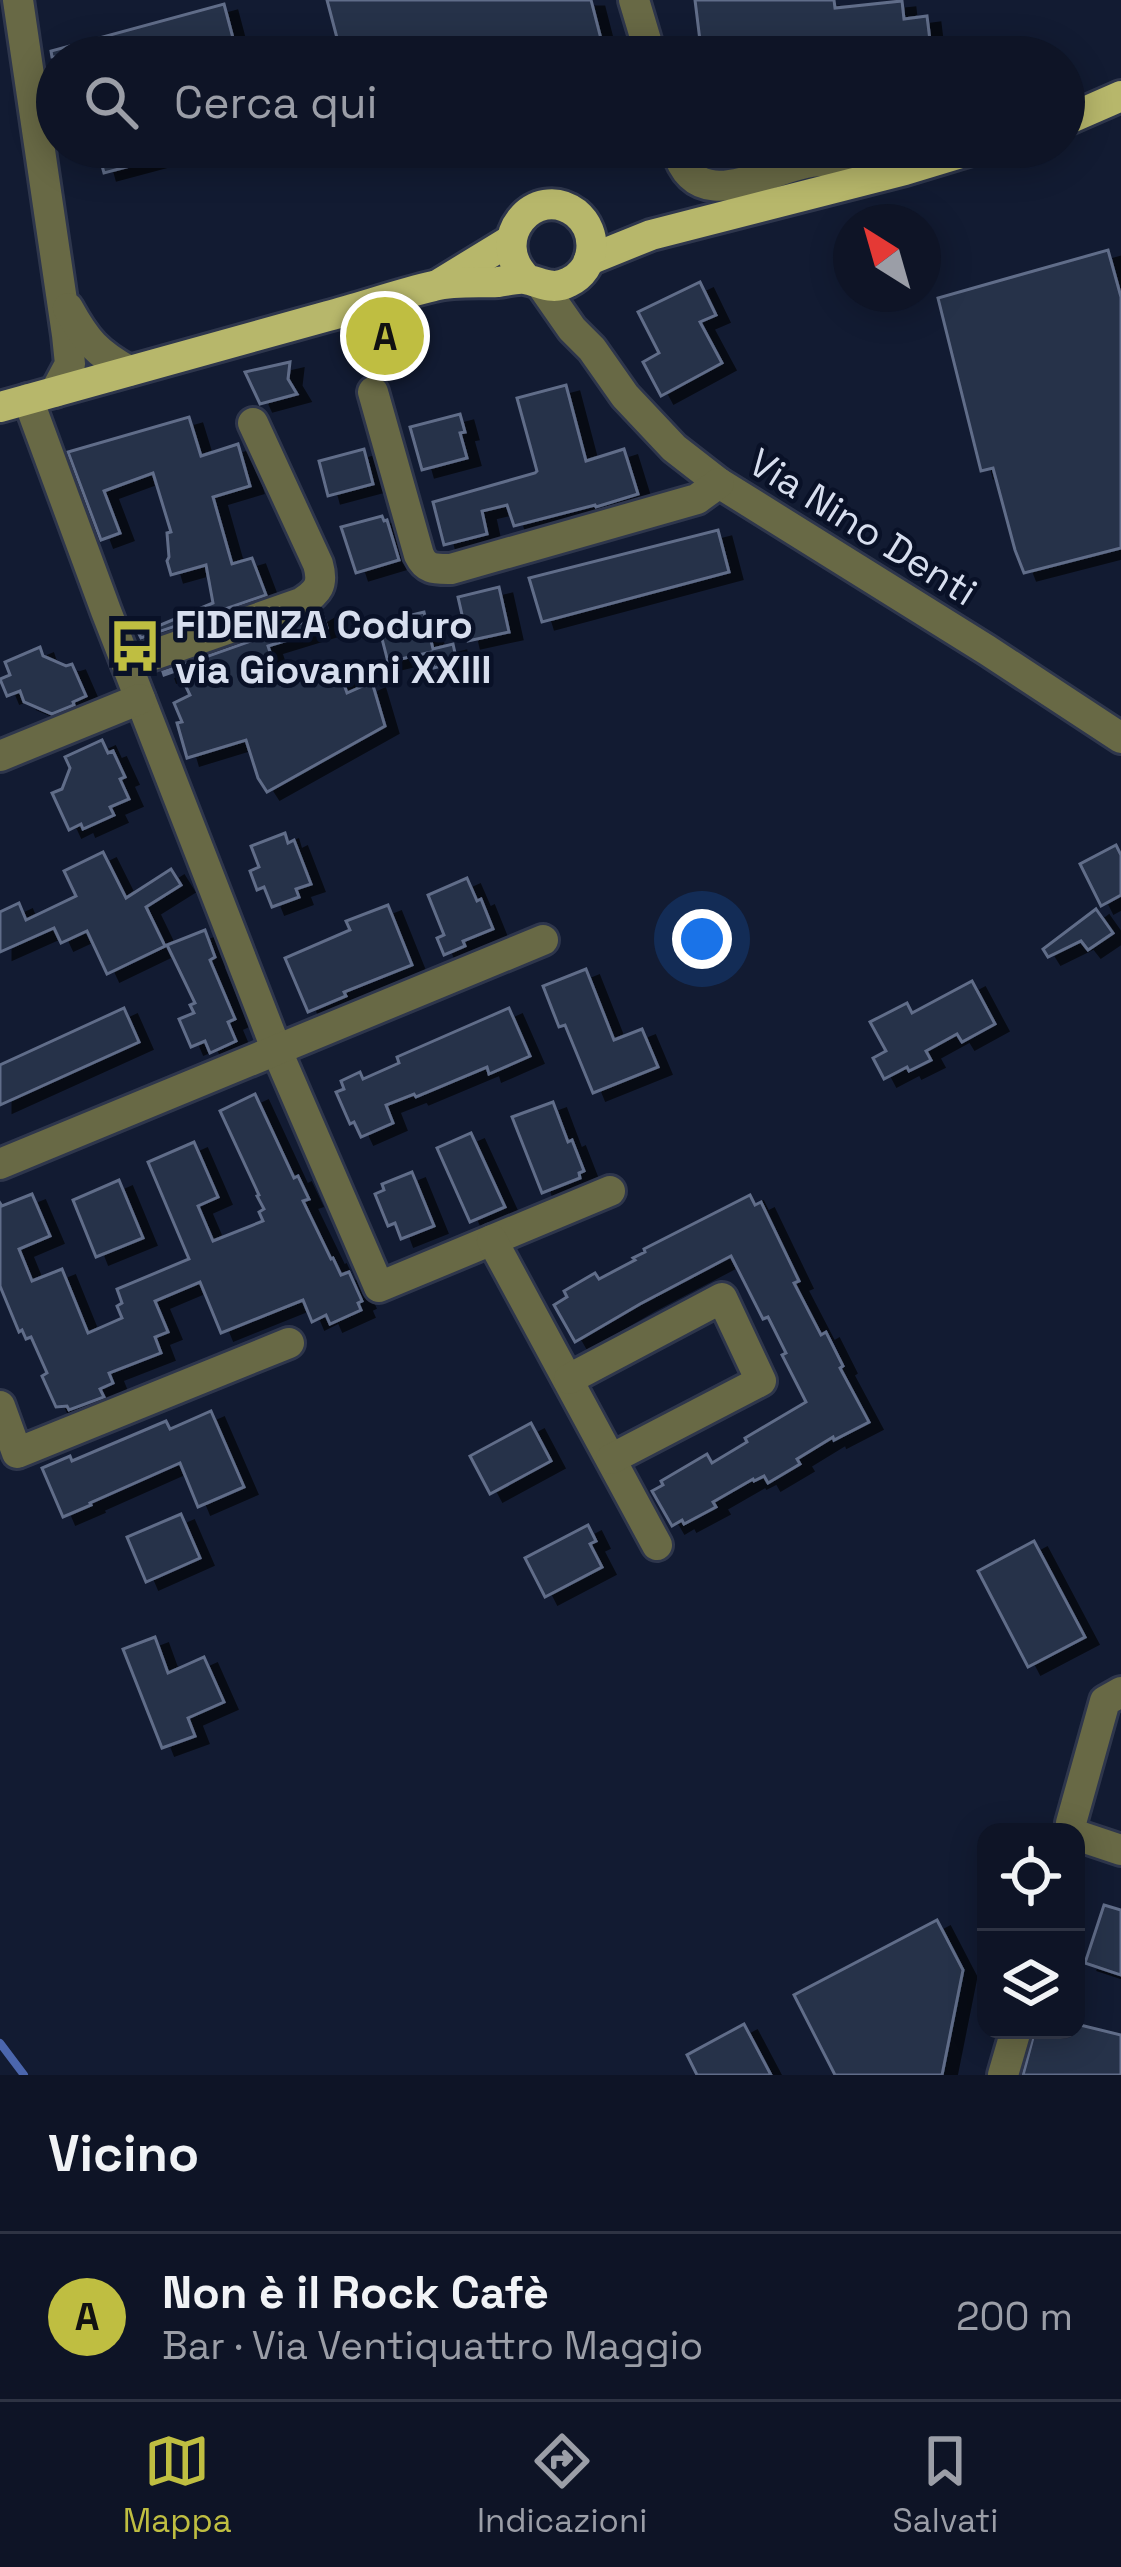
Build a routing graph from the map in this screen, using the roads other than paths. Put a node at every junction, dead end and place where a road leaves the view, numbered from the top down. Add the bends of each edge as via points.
1 (18, 0) edge
2 (634, 0) edge
3 (645, 36) edge
4 (1118, 100) edge
5 (1085, 113) edge
6 (36, 122) edge
7 (43, 168) edge
8 (683, 168) edge
9 (791, 168) edge
10 (888, 168) edge
11 (912, 168) edge
12 (905, 170) junction
13 (576, 214) junction
14 (651, 235) junction
15 (511, 240) junction
16 (588, 263) junction
17 (534, 282) junction
18 (438, 285) junction
19 (62, 298) junction
20 (592, 350) junction
21 (129, 371) junction
22 (374, 392) dead end
23 (28, 399) edge
24 (253, 423) dead end
25 (719, 483) junction
26 (127, 664) junction
27 (140, 699) junction
28 (1121, 738) edge
29 (0, 756) edge
30 (543, 940) dead end
31 (277, 1051) junction
32 (0, 1163) edge
33 (610, 1191) dead end
34 (492, 1240) junction
35 (289, 1343) dead end
36 (569, 1379) junction
37 (0, 1406) edge
38 (611, 1459) junction
39 (657, 1545) dead end
40 (1121, 1692) edge
41 (1071, 1823) edge
42 (1085, 1837) edge
43 (1121, 1850) edge
44 (1013, 2039) edge
45 (1003, 2075) edge

1 - 6 street
2 - 3 street
4 - 5 main road
7 - 19 street
8 - 9 street via 717,186
10 - 12 street
11 - 12 main road
12 - 14 main road
13 - 14 main road
13 - 15 main road via 535,208
13 - 16 main road via 590,235
14 - 16 main road
15 - 17 main road via 513,262
15 - 18 main road
16 - 17 main road via 568,283
16 - 20 street, Via Nino Denti via 579,295
17 - 18 main road
17 - 20 street, Via Nino Denti
18 - 21 main road
19 - 21 street via 101,355
19 - 23 street via 70,364
20 - 25 street, Via Nino Denti via 674,448
21 - 23 main road
22 - 25 street via 419,555 433,569 697,499
23 - 26 street
24 - 26 street via 318,564 320,586 302,603
25 - 28 street, Via Nino Denti
26 - 27 street
27 - 29 street
27 - 31 street
30 - 31 street
31 - 32 street
31 - 34 street via 379,1287
33 - 34 street
34 - 36 street
35 - 37 street via 17,1453
36 - 38 street
36 - 38 street via 722,1298 761,1381
38 - 39 street
40 - 41 street via 1105,1701
42 - 43 street
44 - 45 street

